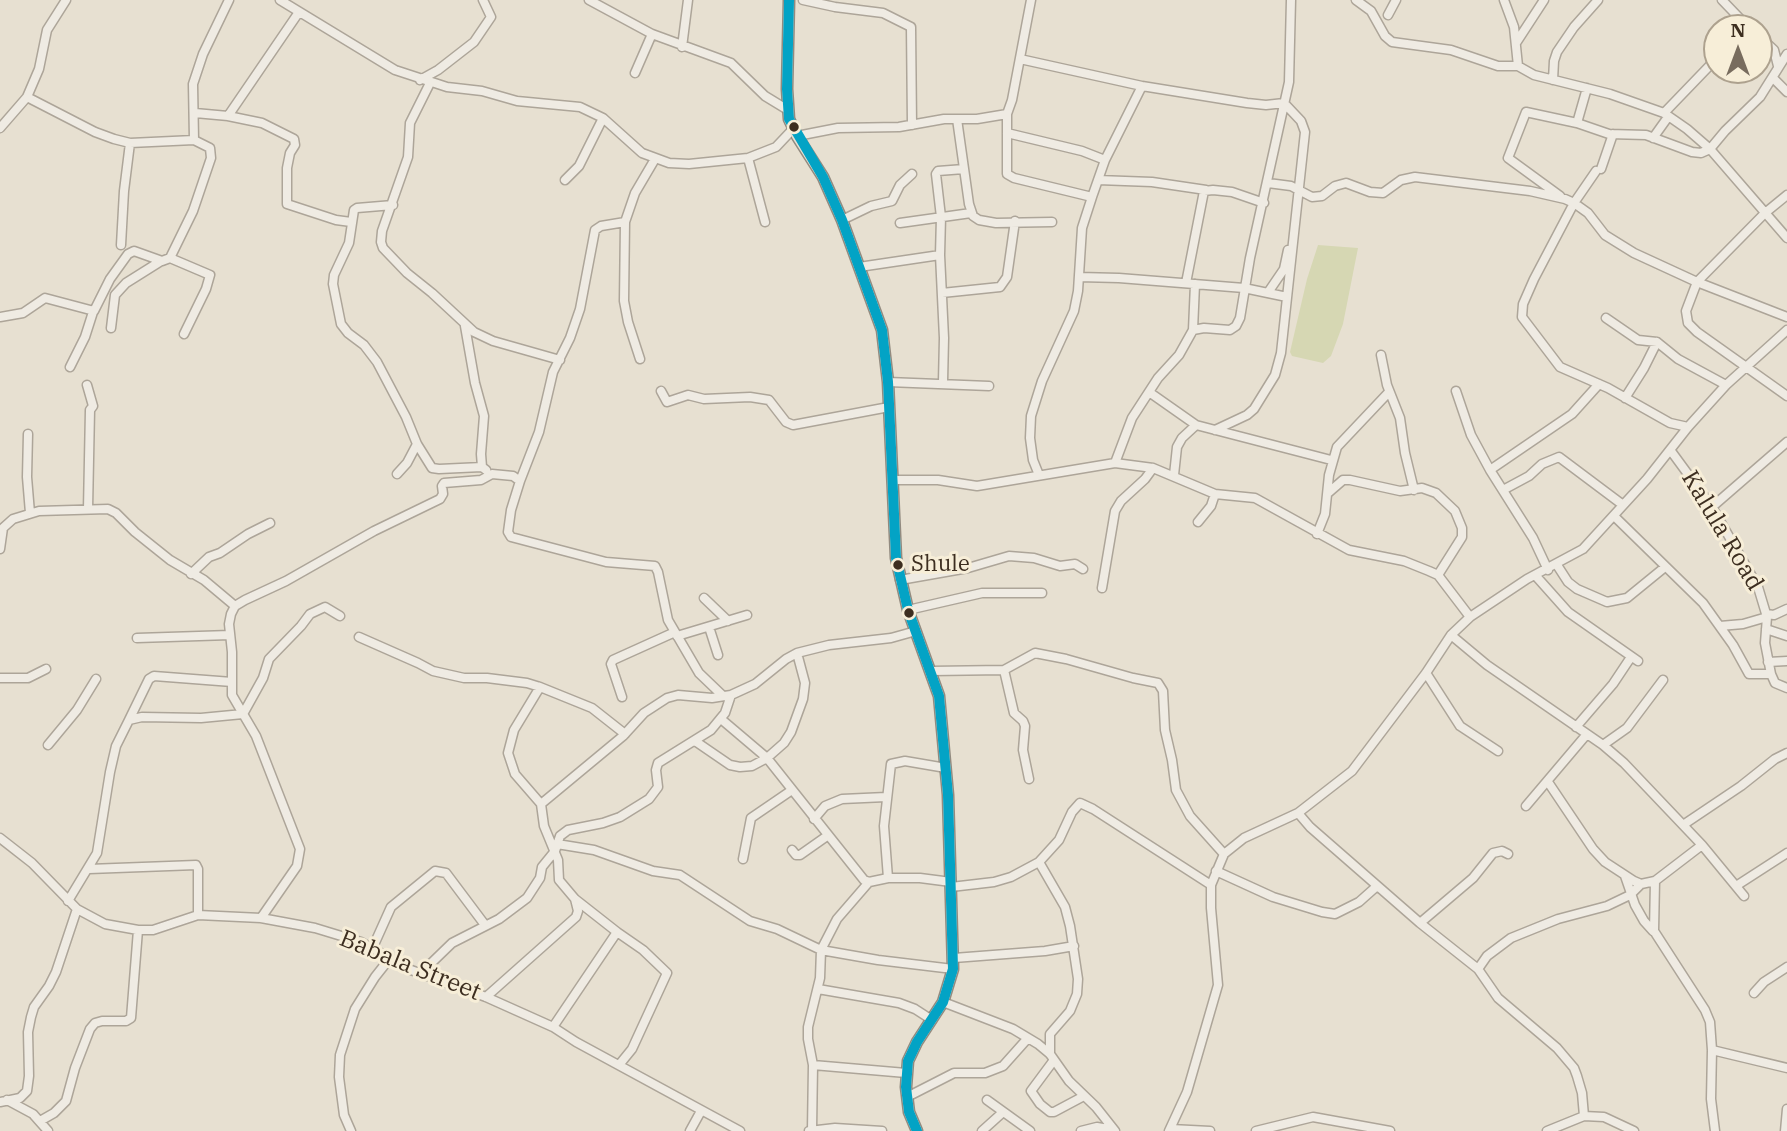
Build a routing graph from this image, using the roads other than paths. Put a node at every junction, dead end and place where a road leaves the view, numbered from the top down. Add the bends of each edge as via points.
1 (66, 0) edge
2 (229, 0) edge
3 (279, 0) edge
4 (483, 0) edge
5 (589, 0) edge
6 (688, 0) edge
7 (789, 0) edge
8 (803, 0) edge
9 (1031, 0) edge
10 (1291, 0) edge
11 (1356, 0) edge
12 (1396, 0) edge
13 (1504, 0) edge
14 (1544, 0) edge
15 (1598, 0) edge
16 (1722, 0) edge
17 (299, 12) junction
18 (1736, 14) edge
19 (1388, 15) dead end
20 (652, 34) junction
21 (1516, 43) junction
22 (682, 47) junction
23 (1773, 49) edge
24 (1787, 54) edge
25 (1020, 59) junction
26 (1518, 66) junction
27 (1778, 66) junction
28 (635, 73) dead end
29 (1703, 74) edge
30 (1773, 78) joint
31 (420, 79) junction
32 (1553, 80) junction
33 (430, 83) junction
34 (1769, 84) edge
35 (1142, 86) junction
36 (1587, 88) junction
37 (1787, 92) edge
38 (27, 97) junction
39 (1284, 103) junction
40 (788, 110) junction
41 (195, 113) junction
42 (1007, 114) junction
43 (1666, 115) junction
44 (229, 116) junction
45 (603, 118) junction
46 (957, 119) junction
47 (1577, 123) junction
48 (912, 125) junction
49 (0, 128) edge
50 (795, 133) junction
51 (1007, 133) junction
52 (1613, 134) junction
53 (1653, 138) junction
54 (194, 140) junction
55 (130, 143) junction
56 (1710, 149) junction
57 (748, 158) junction
58 (655, 159) junction
59 (1105, 160) junction
60 (964, 169) junction
61 (912, 174) dead end
62 (565, 180) dead end
63 (1098, 180) junction
64 (1268, 183) junction
65 (1206, 190) junction
66 (1300, 190) junction
67 (1787, 195) edge
68 (1092, 197) junction
69 (1570, 201) junction
70 (1264, 202) junction
71 (393, 205) junction
72 (1765, 212) junction
73 (971, 213) junction
74 (941, 217) junction
75 (842, 220) junction
76 (1015, 221) junction
77 (351, 222) junction
78 (625, 222) junction
79 (765, 222) dead end
80 (1052, 222) dead end
81 (900, 223) dead end
82 (1296, 227) junction
83 (1787, 238) edge
84 (121, 245) dead end
85 (940, 255) junction
86 (165, 259) junction
87 (859, 267) junction
88 (1079, 278) junction
89 (1697, 282) junction
90 (1191, 283) junction
91 (1244, 288) junction
92 (1269, 291) junction
93 (942, 293) junction
94 (1287, 297) junction
95 (93, 312) junction
96 (0, 317) edge
97 (1787, 317) edge
98 (1606, 318) dead end
99 (465, 326) junction
100 (111, 328) dead end
101 (1193, 330) junction
102 (1787, 330) edge
103 (184, 334) dead end
104 (1657, 342) junction
105 (1381, 355) dead end
106 (640, 359) dead end
107 (560, 360) junction
108 (1746, 366) junction
109 (70, 367) dead end
110 (888, 382) junction
111 (943, 382) junction
112 (1599, 384) junction
113 (87, 385) dead end
114 (1727, 385) junction
115 (989, 386) dead end
116 (661, 391) dead end
117 (1149, 391) junction
118 (1389, 391) junction
119 (1456, 391) dead end
120 (1787, 396) edge
121 (1625, 398) junction
122 (889, 407) junction
123 (1196, 425) junction
124 (1688, 427) junction
125 (1215, 430) junction
126 (28, 434) dead end
127 (1787, 442) edge
128 (417, 444) junction
129 (1671, 451) junction
130 (1783, 452) edge
131 (1331, 460) junction
132 (1115, 463) junction
133 (482, 467) junction
134 (1153, 468) junction
135 (1490, 470) junction
136 (397, 474) dead end
137 (492, 474) junction
138 (1039, 475) junction
139 (1174, 475) junction
140 (892, 480) junction
141 (520, 481) junction
142 (1415, 490) junction
143 (1503, 490) junction
144 (1328, 493) junction
145 (1215, 494) junction
146 (1623, 505) junction
147 (1712, 507) junction
148 (88, 509) junction
149 (30, 513) junction
150 (1614, 516) junction
151 (1198, 522) dead end
152 (270, 523) dead end
153 (1318, 534) junction
154 (0, 549) edge
155 (1557, 565) junction
156 (1665, 567) junction
157 (1083, 569) dead end
158 (1548, 570) junction
159 (191, 574) junction
160 (1438, 575) junction
161 (1535, 575) junction
162 (900, 580) junction
163 (1102, 588) dead end
164 (1042, 593) dead end
165 (704, 598) dead end
166 (234, 606) junction
167 (1787, 609) edge
168 (908, 610) junction
169 (747, 615) dead end
170 (1767, 615) junction
171 (340, 616) dead end
172 (1471, 617) junction
173 (728, 621) junction
174 (1720, 626) junction
175 (709, 627) junction
176 (1766, 629) junction
177 (916, 631) junction
178 (676, 634) junction
179 (230, 635) junction
180 (1451, 635) junction
181 (1787, 636) edge
182 (359, 637) dead end
183 (136, 638) dead end
184 (797, 653) junction
185 (719, 655) dead end
186 (1787, 661) edge
187 (1768, 662) junction
188 (46, 669) dead end
189 (1004, 670) junction
190 (931, 671) junction
191 (1426, 673) junction
192 (1771, 674) junction
193 (0, 678) edge
194 (96, 679) dead end
195 (1663, 680) dead end
196 (232, 682) junction
197 (540, 687) junction
198 (1787, 688) edge
199 (727, 696) junction
200 (622, 697) dead end
201 (243, 714) junction
202 (721, 719) junction
203 (129, 720) junction
204 (1576, 727) junction
205 (625, 734) junction
206 (1587, 734) junction
207 (695, 741) junction
208 (48, 745) dead end
209 (1603, 746) junction
210 (1498, 751) dead end
211 (1787, 753) edge
212 (767, 758) junction
213 (946, 768) junction
214 (1029, 779) dead end
215 (1548, 782) junction
216 (792, 790) junction
217 (886, 797) junction
218 (541, 804) junction
219 (1526, 806) dead end
220 (1298, 813) junction
221 (814, 819) junction
222 (1683, 825) junction
223 (827, 836) junction
224 (0, 838) edge
225 (555, 842) junction
226 (1702, 845) junction
227 (792, 850) dead end
228 (1787, 853) edge
229 (1224, 854) junction
230 (1508, 854) dead end
231 (743, 859) dead end
232 (1040, 862) junction
233 (89, 869) junction
234 (1216, 871) junction
235 (1625, 876) junction
236 (888, 878) junction
237 (1655, 881) junction
238 (869, 882) junction
239 (1641, 884) junction
240 (951, 885) junction
241 (1211, 885) junction
242 (1377, 886) junction
243 (1736, 886) junction
244 (1630, 895) junction
245 (1744, 896) dead end
246 (575, 899) junction
247 (68, 901) junction
248 (77, 909) junction
249 (198, 915) junction
250 (261, 918) junction
251 (1420, 923) junction
252 (485, 925) junction
253 (138, 930) junction
254 (617, 932) junction
255 (1654, 932) junction
256 (1074, 946) junction
257 (373, 947) junction
258 (821, 950) junction
259 (390, 958) junction
260 (954, 963) junction
261 (1787, 967) edge
262 (1478, 969) junction
263 (420, 974) junction
264 (818, 989) junction
265 (1754, 993) dead end
266 (486, 997) junction
267 (943, 1002) junction
268 (932, 1020) junction
269 (553, 1027) junction
270 (1028, 1038) junction
271 (1712, 1050) junction
272 (1052, 1057) junction
273 (619, 1065) junction
274 (813, 1065) junction
275 (1787, 1068) edge
276 (906, 1073) junction
277 (1084, 1096) junction
278 (907, 1097) junction
279 (987, 1100) dead end
280 (3, 1101) edge
281 (1787, 1109) edge
282 (701, 1111) junction
283 (1002, 1113) junction
284 (1584, 1116) junction
285 (40, 1121) junction
286 (810, 1130) edge
287 (1170, 1130) edge
288 (1554, 1130) edge
289 (48, 1131) edge
290 (351, 1131) edge
291 (690, 1131) edge
292 (740, 1131) edge
293 (882, 1131) edge
294 (917, 1131) edge
295 (982, 1131) edge
296 (1030, 1131) edge
297 (1081, 1131) edge
298 (1114, 1131) edge
299 (1210, 1131) edge
300 (1256, 1131) edge
301 (1390, 1131) edge
302 (1634, 1131) edge
303 (1715, 1131) edge
304 (1784, 1131) edge

1 - 38 street via 47,30
2 - 41 street via 196,72
3 - 17 street
4 - 31 street via 491,17 474,42
5 - 20 street
6 - 22 street
7 - 40 main road
8 - 48 street via 883,12 911,27
9 - 25 street
10 - 39 street via 1290,74
11 - 26 street via 1371,11 1392,43 1451,50 1498,66
12 - 19 street
13 - 21 street
14 - 21 street
15 - 32 street via 1557,52
16 - 18 street
17 - 31 street
17 - 44 street
20 - 22 street
20 - 28 street
21 - 26 street
22 - 40 street via 731,64 765,96
23 - 27 street
24 - 27 street
25 - 35 street
25 - 42 street
26 - 32 street
27 - 30 street
29 - 43 street
30 - 37 street
31 - 33 street
32 - 36 street
33 - 45 street via 517,101 580,107
33 - 71 street via 410,123 408,157
34 - 56 street
35 - 39 street via 1247,103
35 - 59 street
36 - 43 street
36 - 47 street
38 - 49 street
38 - 55 street via 95,132
39 - 64 street
39 - 66 street via 1305,132
40 - 50 main road
41 - 44 street
41 - 54 street
42 - 46 street
42 - 51 street
43 - 53 street
43 - 56 street
44 - 77 street via 294,139 287,168 287,204
45 - 58 street
45 - 62 street via 579,166
46 - 48 street
46 - 60 street
47 - 52 street
47 - 69 street via 1526,112 1508,158
48 - 50 street
50 - 57 street via 771,150
50 - 75 main road via 823,177
51 - 59 street
51 - 68 street via 1005,170 1010,176
52 - 53 street
52 - 69 street via 1599,170
53 - 56 street via 1697,153
54 - 55 street
54 - 86 street via 210,148 211,158 193,211
55 - 84 street
56 - 72 street
57 - 58 street via 689,164
57 - 79 street
58 - 78 street
59 - 63 street
60 - 73 street
60 - 74 street via 936,172
61 - 75 street via 892,201
63 - 65 street
63 - 68 street
64 - 66 street
64 - 70 street
65 - 70 street via 1243,194
65 - 90 street
66 - 69 street via 1312,197 1322,196 1346,183 1380,194 1415,177
66 - 82 street
67 - 72 street
68 - 88 street via 1082,228
69 - 89 street via 1588,213 1605,235
69 - 112 street via 1521,311 1560,367
70 - 91 street
71 - 77 street via 357,208
71 - 99 street via 381,236 383,247
72 - 83 street
72 - 89 street
73 - 74 street
73 - 76 street via 986,222
74 - 81 street
74 - 85 street
75 - 87 main road
76 - 80 street
76 - 93 street via 1007,278 1000,287
77 - 128 street via 349,243 333,284 341,324 377,362
78 - 106 street via 624,301
78 - 107 street via 595,230 580,309
82 - 92 street via 1284,269
82 - 94 street
85 - 87 street
85 - 93 street
86 - 95 street via 131,252
86 - 100 street via 115,295
86 - 103 street via 210,275
87 - 110 main road via 882,330
88 - 90 street
88 - 138 street via 1074,311 1031,416
89 - 97 street
89 - 108 street via 1686,306 1690,327
90 - 91 street
90 - 101 street
91 - 92 street
91 - 101 street via 1236,326 1223,331
92 - 94 street
93 - 111 street
94 - 125 street via 1275,375 1254,409
95 - 96 street via 45,298 23,313
95 - 109 street
98 - 104 street via 1638,340
99 - 107 street via 494,341
99 - 133 street via 484,416
101 - 117 street
102 - 108 street
104 - 114 street
104 - 121 street
105 - 118 street
107 - 141 street
108 - 114 street
108 - 120 street
110 - 111 street
110 - 122 main road
111 - 115 street
112 - 121 street
112 - 135 street via 1572,414
113 - 148 street via 93,406
114 - 124 street
116 - 122 street via 667,402 688,395 769,400 793,425
117 - 123 street
117 - 132 street via 1132,418
118 - 131 street via 1336,447
118 - 142 street via 1400,418
119 - 135 street via 1471,435
121 - 124 street via 1670,423
122 - 140 main road
123 - 125 street
123 - 139 street via 1177,447
124 - 129 street
125 - 131 street
126 - 149 street
127 - 130 street
128 - 133 street via 435,469
128 - 136 street
129 - 146 street
129 - 147 street, Kalula Road
130 - 147 street
131 - 144 street
132 - 134 street
132 - 138 street
133 - 137 street
134 - 139 street
134 - 163 street via 1115,511
135 - 143 street
137 - 141 street
137 - 166 street via 481,480 444,483 442,498 435,503
138 - 140 street via 977,486
139 - 145 street
140 - 162 main road
141 - 178 street via 509,536 606,562 655,566
142 - 144 street via 1343,480
142 - 160 street via 1436,493 1455,511 1462,528 1462,537
143 - 146 street via 1559,457
143 - 158 street
144 - 153 street
145 - 151 street
145 - 153 street via 1255,498
146 - 150 street
147 - 170 street, Kalula Road via 1758,587
148 - 149 street
148 - 159 street via 116,513
149 - 154 street via 5,524
150 - 155 street via 1583,549
150 - 156 street
152 - 159 street via 209,557
153 - 160 street via 1349,550 1404,561
155 - 156 street via 1577,589 1607,602 1628,598
155 - 158 street
156 - 174 street via 1695,594
157 - 162 street via 1075,564 1060,566 1009,556
158 - 161 street
159 - 166 street
160 - 172 street
161 - 172 street
161 - 204 street via 1568,612 1635,659
162 - 168 main road
164 - 168 street via 982,593
165 - 173 street
166 - 179 street
167 - 170 street
168 - 177 main road
169 - 173 street
170 - 174 street
170 - 176 street, Kalula Road
171 - 201 street via 325,607 310,614 269,659
172 - 180 street
173 - 175 street
174 - 192 street via 1749,674
175 - 178 street
175 - 185 street
176 - 181 street
176 - 187 street, Kalula Road
177 - 184 street
177 - 190 main road
178 - 199 street via 699,673
178 - 200 street via 613,660
179 - 183 street
179 - 196 street
180 - 191 street
180 - 204 street
182 - 197 street via 433,671
184 - 199 street via 755,684
184 - 212 street via 803,699 791,732
186 - 187 street
187 - 192 street, Kalula Road
188 - 193 street via 28,678
189 - 190 street
189 - 214 street via 1014,713 1025,726 1023,750
189 - 229 street via 1035,653 1158,683 1163,691 1176,790 1190,816
190 - 213 main road via 939,696
191 - 210 street via 1460,726
191 - 220 street via 1352,771
192 - 198 street via 1775,683
194 - 208 street
195 - 209 street via 1627,728
196 - 201 street via 232,695
196 - 203 street via 154,676
197 - 205 street via 592,708
197 - 218 street via 514,730 508,752 515,774
199 - 202 street
199 - 205 street via 667,698 643,713
201 - 203 street
201 - 250 street via 300,849 297,866
202 - 207 street
202 - 212 street
203 - 233 street via 116,746 100,842
204 - 206 street
205 - 218 street
206 - 209 street
206 - 215 street
207 - 212 street via 730,765 751,766
207 - 225 street via 658,763 658,787 649,799 603,823 568,830
209 - 222 street
211 - 222 street
212 - 216 street
213 - 217 street via 893,762
213 - 240 main road
215 - 219 street
215 - 235 street via 1593,849
216 - 221 street
216 - 231 street via 751,818
217 - 221 street via 842,799 825,806
217 - 236 street
218 - 225 street via 544,826
220 - 229 street via 1244,838
220 - 242 street
221 - 223 street
222 - 226 street
223 - 227 street via 800,855
223 - 238 street
224 - 247 street, Babala Street
225 - 246 street via 559,880
225 - 252 street via 527,898
225 - 258 street via 680,875 750,921
226 - 237 street
226 - 243 street
228 - 243 street
229 - 234 street
230 - 251 street via 1493,853 1473,878
232 - 240 street via 994,882
232 - 241 street via 1059,840 1076,805 1084,804
232 - 256 street via 1065,907
233 - 247 street
233 - 249 street via 196,865
234 - 241 street
234 - 242 street via 1273,897 1335,914
235 - 239 street
235 - 244 street
236 - 238 street
236 - 240 street via 920,878
237 - 239 street
237 - 255 street
238 - 258 street via 842,914
239 - 244 street
240 - 260 main road
241 - 287 street via 1218,985
242 - 251 street
243 - 245 street
244 - 255 street
244 - 262 street via 1511,938
246 - 254 street
246 - 266 street via 576,918
247 - 248 street, Babala Street
248 - 253 street, Babala Street via 105,923
248 - 280 street via 56,972 31,1017 27,1091 20,1098
249 - 250 street, Babala Street
249 - 253 street, Babala Street via 163,928
250 - 257 street, Babala Street via 315,928
251 - 262 street
252 - 257 street via 446,873 435,871 391,907
252 - 263 street via 452,943
253 - 285 street via 131,1018 95,1023 66,1101
254 - 269 street
254 - 273 street via 667,973 632,1049
255 - 271 street via 1705,1010
256 - 260 street
256 - 272 street via 1077,993 1070,1011 1050,1034
257 - 259 street, Babala Street
258 - 260 street
258 - 264 street
259 - 263 street, Babala Street
259 - 290 street via 355,1009 340,1055 344,1115
260 - 267 main road
261 - 265 street
262 - 284 street via 1498,998 1549,1040 1574,1068
263 - 266 street, Babala Street
264 - 268 street via 899,1003
264 - 274 street via 808,1027
266 - 269 street, Babala Street
267 - 268 main road
267 - 270 street
268 - 276 main road via 911,1052
269 - 273 street, Babala Street
270 - 272 street
270 - 278 street via 1003,1066 978,1074 954,1073
271 - 275 street
271 - 303 street
272 - 277 street
272 - 277 street via 1031,1091 1040,1104 1054,1112
273 - 282 street, Babala Street
274 - 276 street
274 - 286 street
276 - 278 main road
277 - 298 street
278 - 294 main road
279 - 283 street
280 - 285 street
281 - 304 street
282 - 291 street
282 - 292 street, Babala Street
283 - 295 street
283 - 296 street
284 - 288 street
284 - 302 street via 1604,1117
285 - 289 street
286 - 293 street
287 - 299 street
297 - 298 street via 1097,1127
300 - 301 street via 1313,1117

